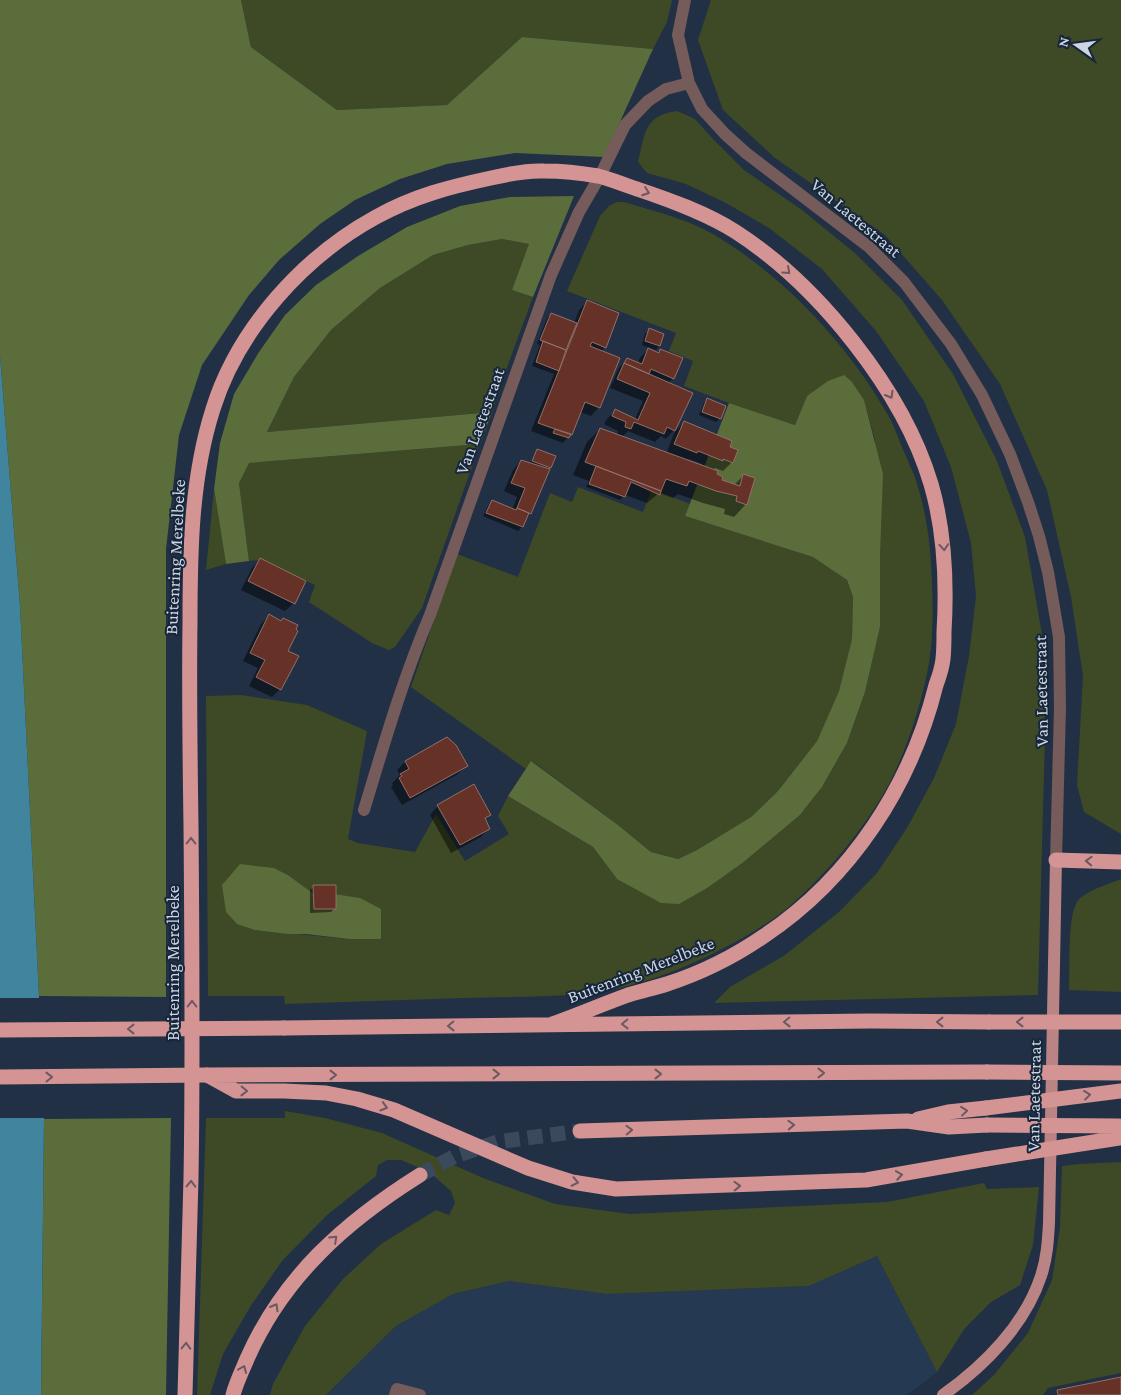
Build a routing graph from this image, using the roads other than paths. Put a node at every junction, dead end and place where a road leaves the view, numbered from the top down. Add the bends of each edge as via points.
1 (685, 0) edge
2 (689, 83) junction
3 (600, 176) junction
4 (364, 810) dead end
5 (1056, 860) junction
6 (1121, 862) edge
7 (1121, 1022) edge
8 (552, 1024) junction
9 (0, 1030) edge
10 (1121, 1073) edge
11 (0, 1077) edge
12 (284, 1083) junction
13 (1121, 1091) edge
14 (907, 1121) junction
15 (580, 1131) tunnel mouth
16 (1120, 1132) edge
17 (420, 1175) tunnel mouth
18 (185, 1395) edge
19 (233, 1395) edge
20 (395, 1395) edge
21 (420, 1395) edge
22 (942, 1395) edge

1 - 2 street, Van Laetestraat via 678,35
2 - 3 street, Van Laetestraat via 666,89 648,101 626,125
2 - 5 street, Van Laetestraat via 702,109 725,134 869,247 904,282 951,344 982,395 1010,454 1040,536 1056,616 1060,708
3 - 4 street, Van Laetestraat via 579,212 551,275 413,656
3 -> 8 highway, Buitenring Merelbeke via 690,209 732,229 786,269 830,314 876,372 909,428 931,483 943,541 944,642 929,716 904,777 876,825 841,870 765,936 723,960 673,982
18 -> 3 highway, Buitenring Merelbeke via 191,1168 190,539 198,471 214,405 235,357 268,309 298,274 336,242 370,220 410,200 518,172
6 -> 5 highway
5 - 22 main road, Van Laetestraat via 1047,1250 1041,1276 1016,1325 984,1363
7 -> 8 highway, bridge
8 -> 9 highway, bridge
12 -> 10 highway, bridge via 987,1072
11 -> 12 highway, bridge via 208,1075 236,1091
12 -> 16 highway, bridge via 394,1110 528,1168 572,1182 616,1189 866,1180
14 -> 13 highway, bridge via 948,1112
15 -> 14 highway
14 - 16 highway, bridge via 949,1127 987,1125
19 -> 17 highway via 254,1342 282,1296 310,1261 344,1229
20 - 21 street via 397,1389

